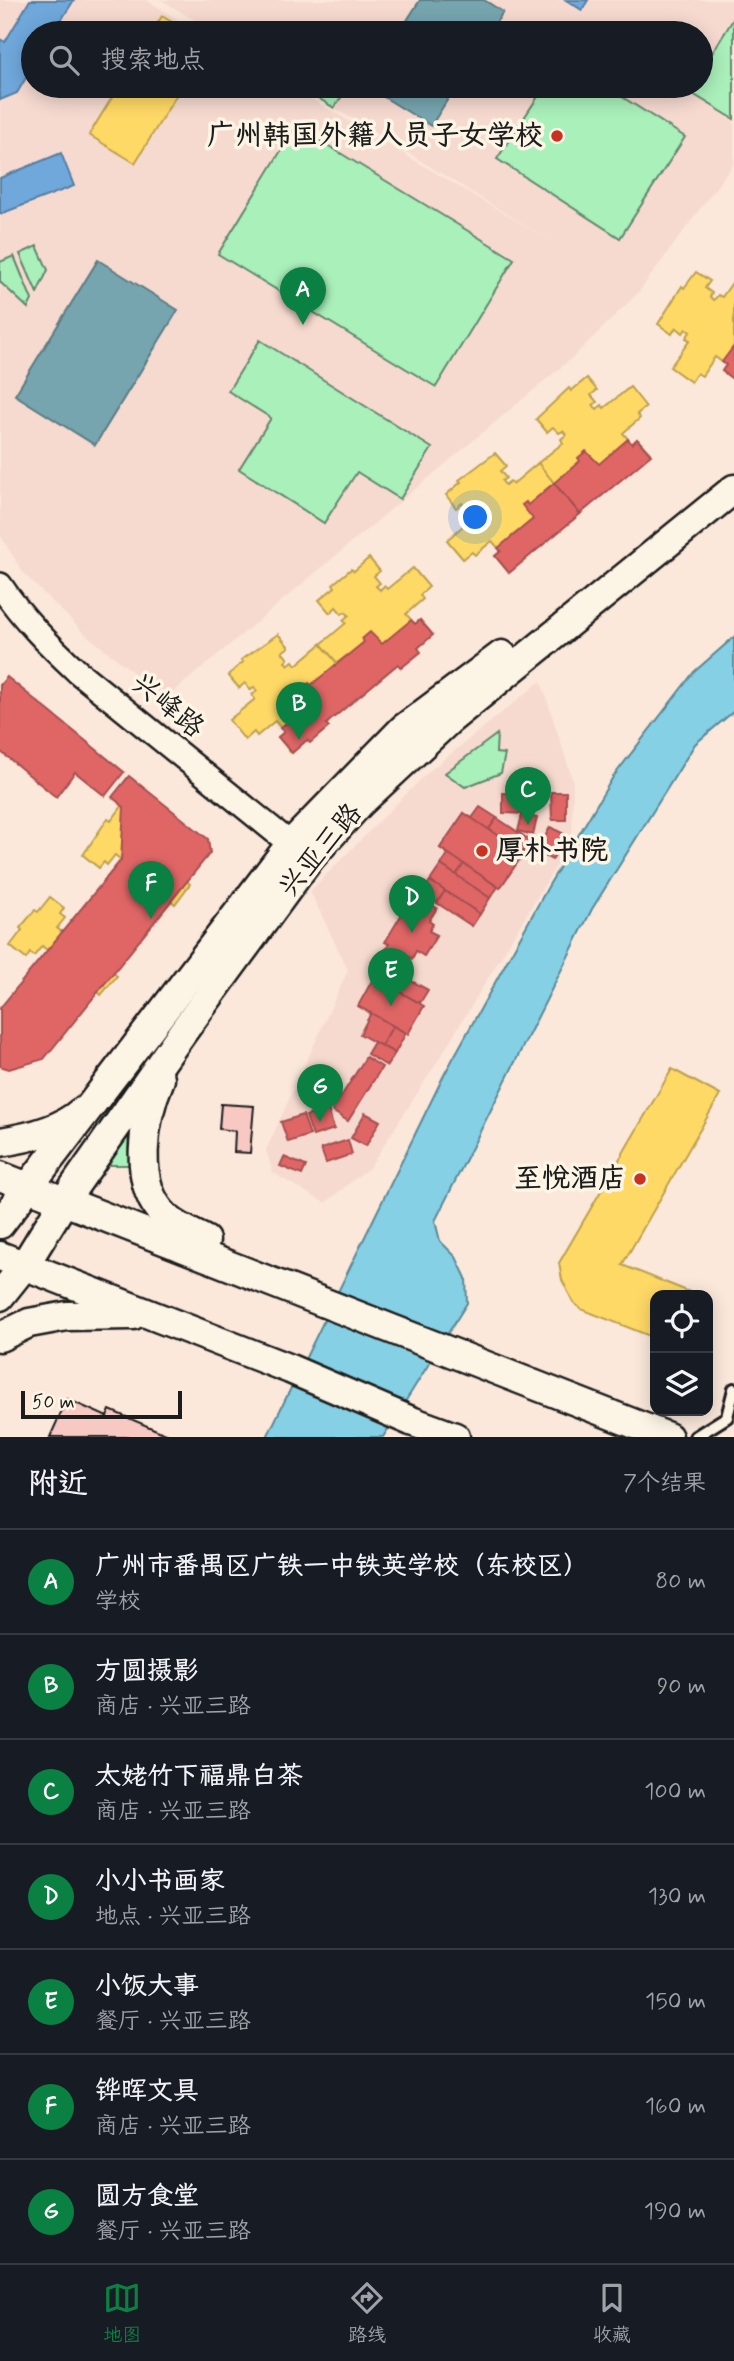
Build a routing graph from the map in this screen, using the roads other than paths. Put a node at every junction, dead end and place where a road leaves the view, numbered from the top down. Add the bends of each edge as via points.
1 (734, 469) edge
2 (734, 489) edge
3 (0, 585) edge
4 (300, 852) junction
5 (182, 1033) junction
6 (99, 1096) junction
7 (0, 1142) edge
8 (0, 1176) edge
9 (28, 1187) junction
10 (64, 1201) junction
11 (0, 1224) edge
12 (12, 1261) edge
13 (254, 1276) junction
14 (0, 1296) edge
15 (176, 1325) junction
16 (0, 1337) edge
17 (734, 1389) edge
18 (455, 1437) edge
19 (668, 1437) edge
20 (695, 1437) edge

1 - 4 street, 兴亚三路 via 592,586 404,729
2 - 4 street, 兴亚三路 via 449,721
3 - 4 street, 兴峰路 via 16,609 78,672
4 - 5 street, 兴亚三路
4 - 6 street, 兴亚三路
5 - 10 street, 兴亚三路
5 - 13 street via 158,1082 144,1144 151,1196 174,1224 234,1257
6 - 7 street via 73,1119 27,1138
6 - 9 street, 兴亚三路
8 - 9 street
9 - 10 street
9 - 11 street, 兴亚三路
10 - 12 street, 兴亚三路
10 - 13 street
12 - 14 street, 兴亚三路
12 - 15 street
13 - 19 street
15 - 16 street via 128,1314 67,1316 29,1323
15 - 18 street
17 - 20 lane via 727,1417

